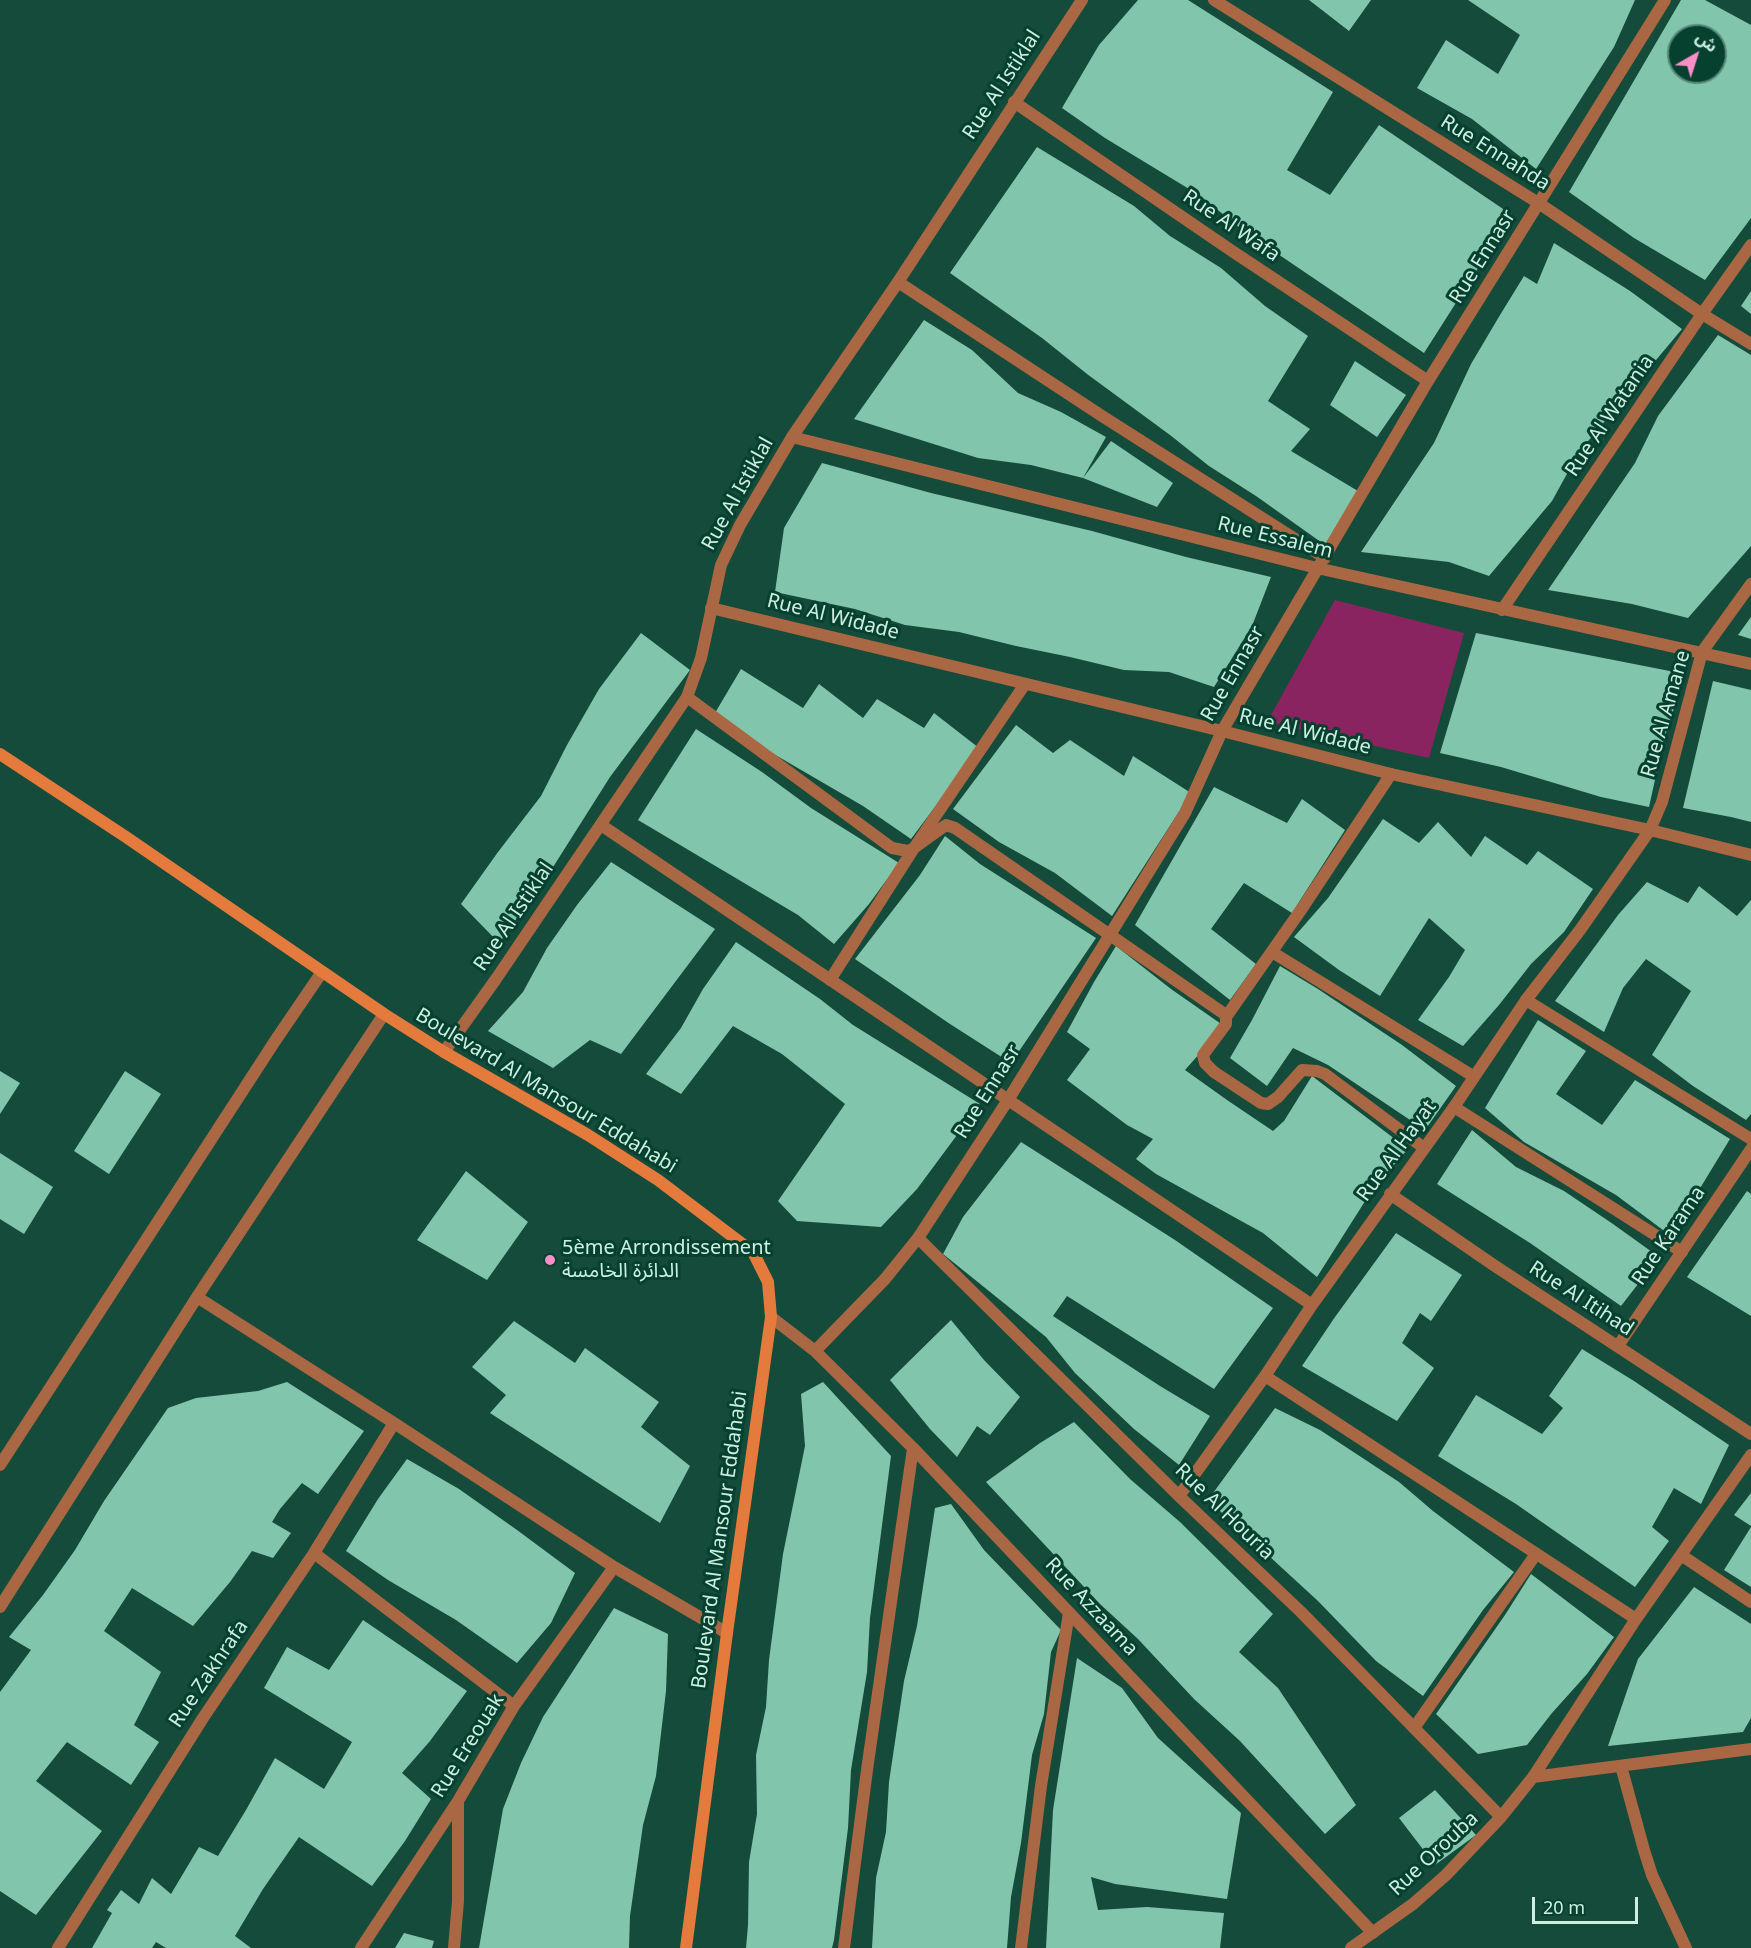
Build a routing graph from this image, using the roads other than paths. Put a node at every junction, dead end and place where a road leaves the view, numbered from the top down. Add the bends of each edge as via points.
1 (1082, 0) edge
2 (1214, 0) edge
3 (1665, 0) edge
4 (1014, 102) junction
5 (1540, 204) junction
6 (1751, 244) edge
7 (898, 282) junction
8 (1702, 314) junction
9 (1751, 344) edge
10 (1428, 381) junction
11 (792, 437) junction
12 (1325, 558) junction
13 (1317, 568) junction
14 (1751, 584) edge
15 (711, 608) junction
16 (1502, 610) junction
17 (1702, 652) junction
18 (1751, 664) edge
19 (1025, 684) junction
20 (687, 698) junction
21 (1222, 731) junction
22 (0, 754) edge
23 (1391, 774) junction
24 (601, 825) junction
25 (1650, 831) junction
26 (914, 848) junction
27 (1751, 855) edge
28 (1109, 935) junction
29 (1272, 952) junction
30 (322, 972) junction
31 (830, 980) junction
32 (1526, 1000) junction
33 (384, 1014) junction
34 (1226, 1017) junction
35 (444, 1052) junction
36 (1473, 1076) junction
37 (1008, 1100) junction
38 (1454, 1107) junction
39 (1751, 1139) edge
40 (1424, 1148) junction
41 (1751, 1149) edge
42 (1390, 1194) junction
43 (918, 1238) junction
44 (1682, 1252) junction
45 (197, 1297) junction
46 (1312, 1305) junction
47 (771, 1317) junction
48 (1617, 1346) junction
49 (815, 1351) junction
50 (1265, 1376) junction
51 (394, 1423) junction
52 (1751, 1434) edge
53 (914, 1448) junction
54 (1751, 1455) edge
55 (0, 1465) edge
56 (1179, 1496) junction
57 (314, 1553) junction
58 (1536, 1554) junction
59 (1681, 1555) junction
60 (614, 1567) junction
61 (1751, 1602) edge
62 (0, 1607) edge
63 (1070, 1613) junction
64 (1636, 1619) junction
65 (727, 1633) junction
66 (514, 1706) junction
67 (1414, 1728) junction
68 (1751, 1749) edge
69 (1621, 1766) junction
70 (1533, 1777) junction
71 (458, 1801) junction
72 (1501, 1817) junction
73 (1373, 1933) junction
74 (58, 1948) edge
75 (361, 1948) edge
76 (454, 1948) edge
77 (686, 1948) edge
78 (844, 1948) edge
79 (1021, 1948) edge
80 (1352, 1948) edge
81 (1686, 1948) edge

1 - 4 street, Rue Al Istiklal
2 - 5 street, Rue Ennahda
3 - 5 street, Rue Ennasr
4 - 7 street, Rue Al Istiklal
4 - 10 street, Rue Al Wafa
5 - 8 street, Rue Ennahda
5 - 10 street, Rue Ennasr
6 - 8 street, Rue Al Watania
7 - 11 street, Rue Al Istiklal
7 - 12 street
8 - 9 street, Rue Ennahda
8 - 16 street, Rue Al Watania
10 - 12 street, Rue Ennasr
11 - 13 street, Rue Essalem
11 - 15 street, Rue Al Istiklal via 721,565
12 - 13 street, Rue Ennasr
13 - 16 street, Rue Essalem
13 - 21 street, Rue Ennasr
14 - 17 street, Rue Al Amane
15 - 19 street, Rue Al Widade
15 - 20 street, Rue Al Istiklal via 701,658
16 - 17 street, Rue Essalem
17 - 18 street, Rue Essalem
17 - 25 street, Rue Al Amane via 1662,802
19 - 21 street, Rue Al Widade
19 - 26 street
20 - 24 street, Rue Al Istiklal
20 - 26 street via 892,848
21 - 23 street, Rue Al Widade
21 - 28 street, Rue Ennasr via 1185,813
22 - 30 main road, Boulevard Al Mansour Eddahabi
23 - 25 street, Rue Al Widade
23 - 29 street
24 - 31 street
24 - 35 street, Rue Al Istiklal
25 - 27 street, Rue Al Widade
25 - 32 street, Rue Al Hayat
26 - 28 street via 946,825 955,828
26 - 31 street
28 - 34 street
28 - 37 street, Rue Ennasr
29 - 34 street
29 - 36 street
30 - 33 main road, Boulevard Al Mansour Eddahabi
30 - 55 street
31 - 37 street
32 - 36 street, Rue Al Hayat
32 - 39 street
33 - 35 main road, Boulevard Al Mansour Eddahabi
33 - 45 street
34 - 40 street via 1226,1024 1203,1054 1214,1072 1268,1104 1302,1070 1317,1071
35 - 47 main road, Boulevard Al Mansour Eddahabi via 658,1180 753,1252 768,1282
36 - 38 street, Rue Al Hayat
37 - 43 street, Rue Ennasr
37 - 46 street
38 - 40 street, Rue Al Hayat
38 - 44 street
40 - 42 street, Rue Al Hayat
41 - 44 street, Rue Karama
42 - 46 street, Rue Al Hayat
42 - 48 street, Rue Al Itihad
43 - 49 street, Rue Ennasr via 885,1279
43 - 56 street, Rue Al Houria
44 - 48 street, Rue Karama
45 - 51 street
45 - 62 street
46 - 50 street, Rue Al Hayat
47 - 49 street, Rue Azzaama
47 - 65 main road, Boulevard Al Mansour Eddahabi
48 - 52 street, Rue Al Itihad
49 - 53 street, Rue Azzaama
50 - 56 street, Rue Al Hayat
50 - 58 street
51 - 57 street, Rue Zakhrafa
51 - 60 street
53 - 63 street, Rue Azzaama
53 - 78 street
54 - 59 street, Rue Orouba
56 - 67 street, Rue Al Houria via 1301,1612
57 - 66 street
57 - 74 street, Rue Zakhrafa via 203,1718
58 - 64 street
58 - 67 street
59 - 61 street
59 - 64 street, Rue Orouba
60 - 65 street
60 - 66 street, Rue Ereouak
63 - 73 street, Rue Azzaama
63 - 79 street via 1041,1786
64 - 70 street, Rue Orouba
65 - 77 main road, Boulevard Al Mansour Eddahabi
66 - 71 street, Rue Ereouak
67 - 72 street, Rue Al Houria
68 - 69 street
69 - 70 street
69 - 81 street via 1649,1867
70 - 72 street, Rue Orouba
71 - 75 street, Rue Ereouak
71 - 76 street
72 - 73 street, Rue Orouba via 1446,1875
73 - 80 street, Rue Orouba

